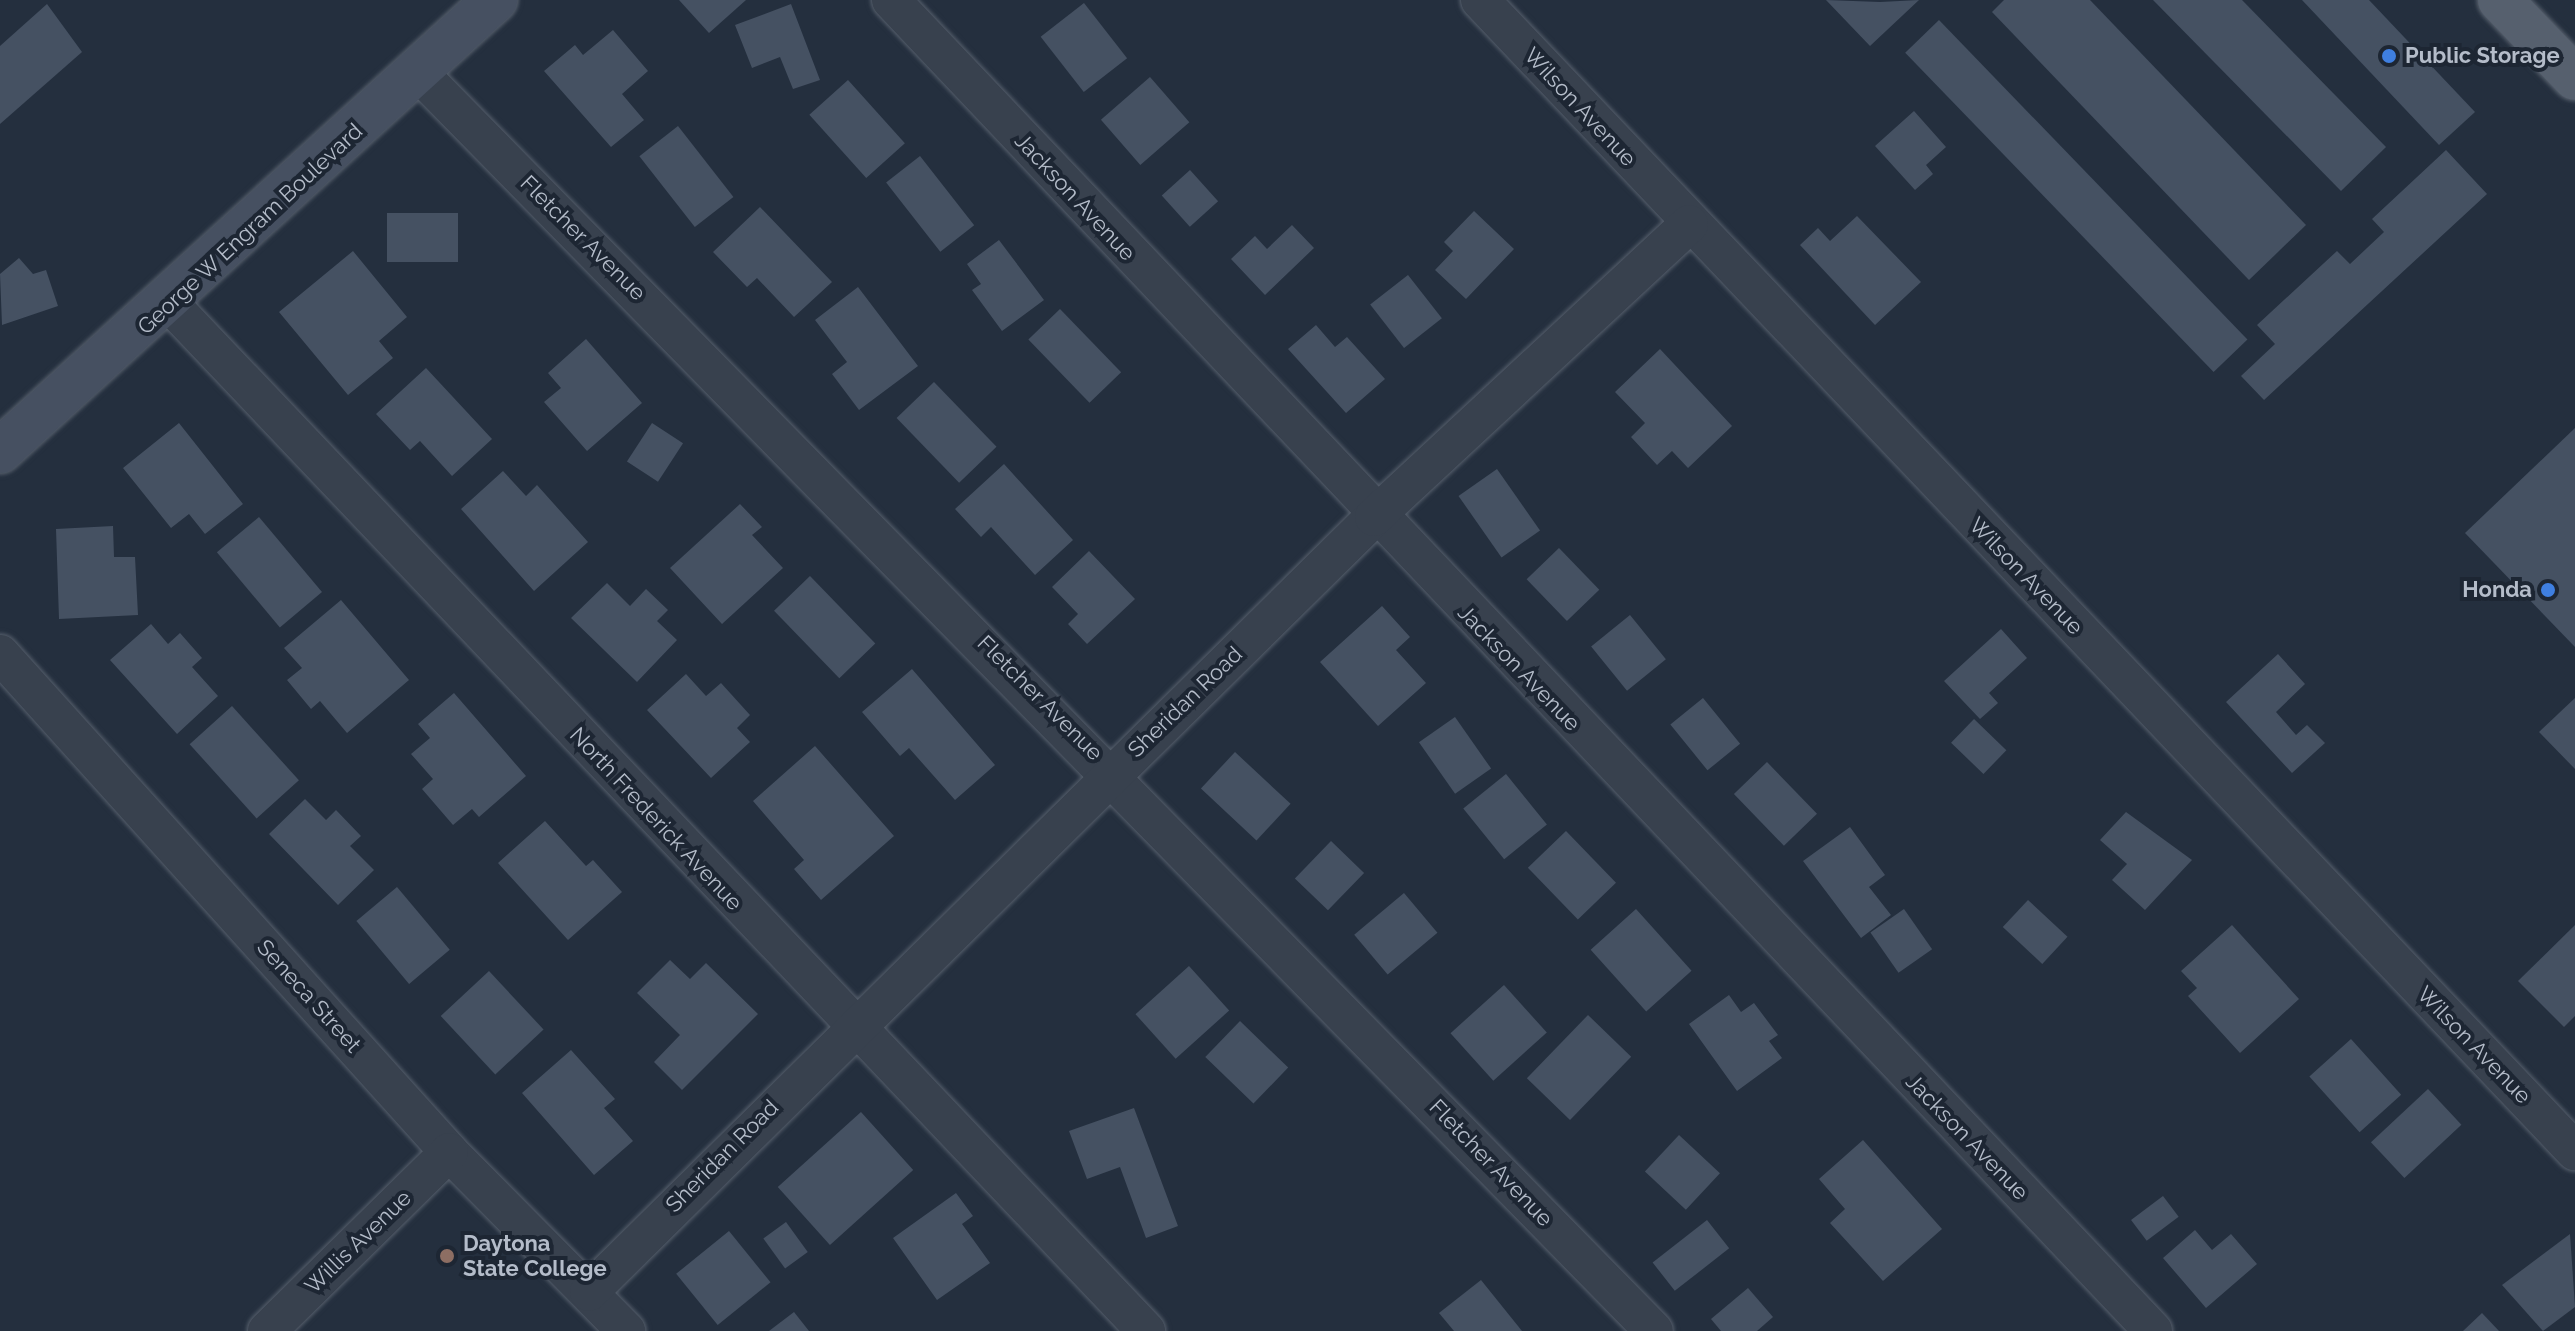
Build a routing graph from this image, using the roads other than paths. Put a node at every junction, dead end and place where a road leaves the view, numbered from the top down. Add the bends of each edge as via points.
1 (495, 0) edge
2 (891, 0) edge
3 (1480, 0) edge
4 (2500, 0) edge
5 (418, 72) junction
6 (2575, 78) edge
7 (1689, 224) junction
8 (170, 304) junction
9 (0, 451) edge
10 (1374, 517) junction
11 (0, 654) edge
12 (1113, 772) junction
13 (851, 1024) junction
14 (2575, 1151) edge
15 (449, 1152) junction
16 (589, 1292) junction
17 (267, 1331) edge
18 (626, 1331) edge
19 (1146, 1331) edge
20 (1654, 1331) edge
21 (2153, 1331) edge

1 - 5 main road, George W Engram Boulevard
2 - 10 street, Jackson Avenue
3 - 7 street, Wilson Avenue
4 - 6 main road
5 - 8 main road, George W Engram Boulevard
5 - 12 street, Fletcher Avenue
7 - 10 street, Sheridan Road
7 - 14 street, Wilson Avenue
8 - 9 main road, George W Engram Boulevard
8 - 13 street, North Frederick Avenue
10 - 12 street, Sheridan Road
10 - 21 street, Jackson Avenue
11 - 15 street, Seneca Street
12 - 13 street, Sheridan Road
12 - 20 street, Fletcher Avenue
13 - 16 street, Sheridan Road
13 - 19 street, North Frederick Avenue
15 - 16 street, Seneca Street
15 - 17 street, Willis Avenue
16 - 18 street, Seneca Street

